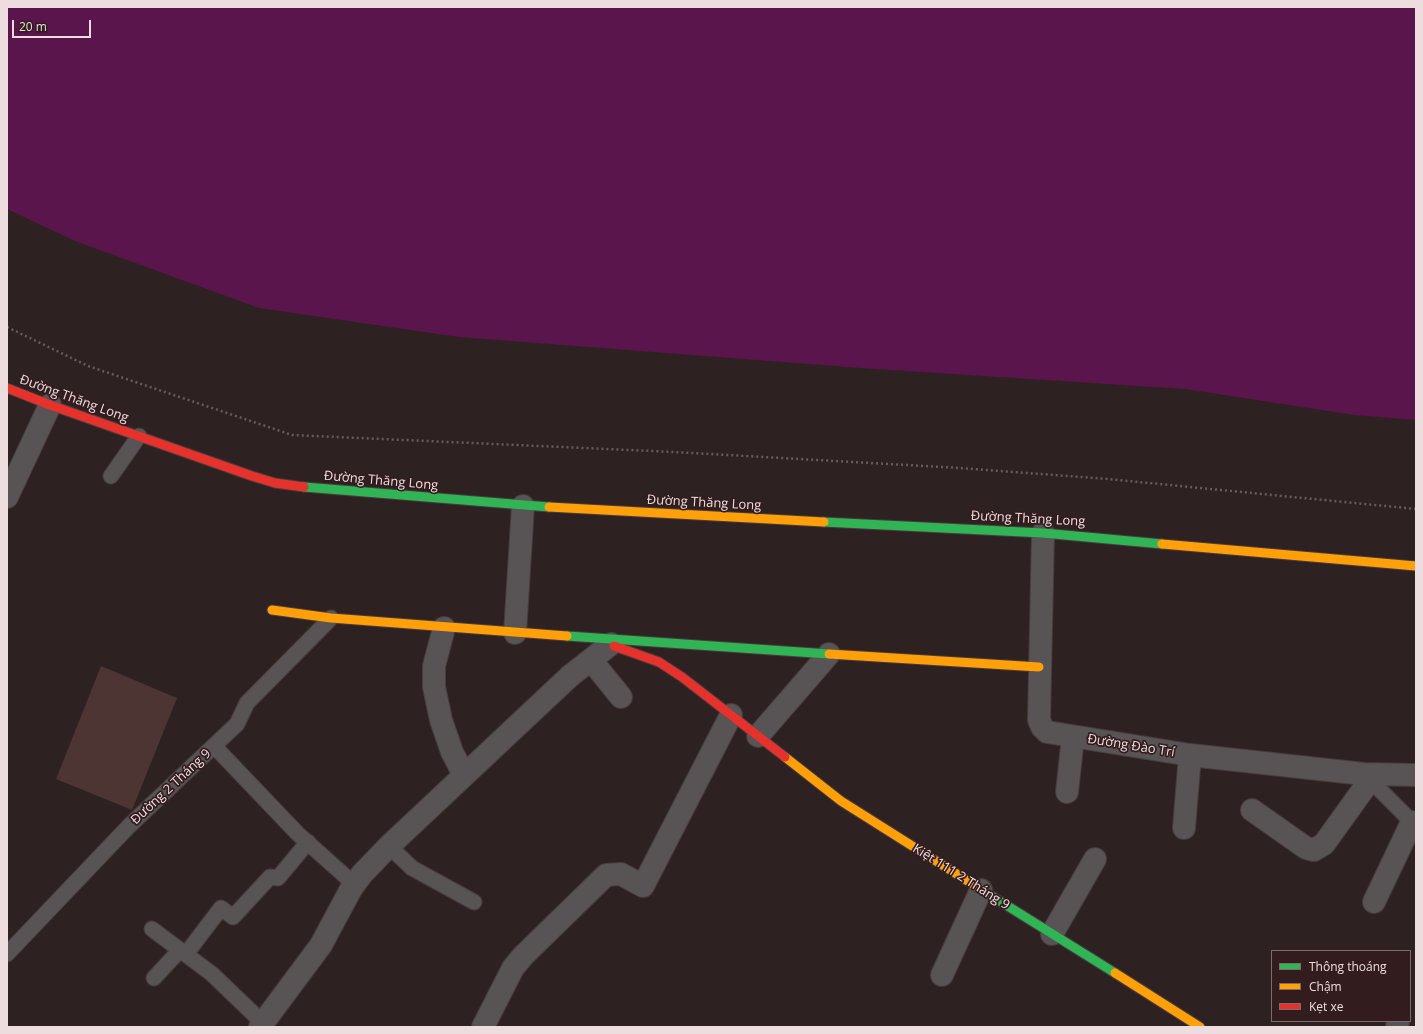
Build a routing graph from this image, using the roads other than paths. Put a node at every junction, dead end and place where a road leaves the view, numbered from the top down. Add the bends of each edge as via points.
1 (7, 388) edge
2 (50, 406) junction
3 (138, 436) junction
4 (111, 476) dead end
5 (7, 497) edge
6 (523, 506) junction
7 (1043, 532) junction
8 (1416, 566) edge
9 (272, 610) dead end
10 (331, 618) junction
11 (444, 628) junction
12 (515, 633) junction
13 (603, 641) junction
14 (829, 654) junction
15 (591, 660) junction
16 (1039, 668) junction
17 (621, 696) dead end
18 (731, 715) junction
19 (758, 736) junction
20 (1073, 737) junction
21 (214, 746) junction
22 (1190, 755) junction
23 (464, 775) junction
24 (1416, 775) edge
25 (1367, 777) junction
26 (1067, 792) dead end
27 (1252, 810) dead end
28 (1414, 824) edge
29 (1184, 828) dead end
30 (308, 842) junction
31 (389, 846) junction
32 (1094, 859) dead end
33 (354, 884) junction
34 (982, 890) junction
35 (474, 902) dead end
36 (1374, 902) dead end
37 (152, 929) dead end
38 (1052, 934) junction
39 (183, 952) junction
40 (7, 954) edge
41 (942, 975) dead end
42 (154, 978) dead end
43 (261, 1025) edge
44 (483, 1027) edge
45 (1200, 1027) edge

1 - 2 street, Đường Thăng Long
2 - 3 street, Đường Thăng Long
2 - 5 street
3 - 4 lane
3 - 6 street, Đường Thăng Long via 275,483 316,489
6 - 7 street, Đường Thăng Long
6 - 12 street
7 - 8 street, Đường Thăng Long
7 - 16 street, Đường Đào Trí
9 - 10 street
10 - 11 street
10 - 21 lane, Đường 2 Tháng 9 via 247,703 238,724
11 - 12 street
11 - 23 street via 434,666 434,687 441,720 452,752
12 - 13 street
13 - 14 street
13 - 15 street
13 - 18 street, Kiệt 111 2 Tháng 9 via 659,662
14 - 16 street
14 - 19 street
15 - 17 street
15 - 23 street via 570,676
16 - 20 street, Đường Đào Trí via 1039,720 1042,727 1055,735
18 - 19 street, Kiệt 111 2 Tháng 9
18 - 44 street via 643,886 621,874 606,875 523,956
19 - 34 street, Kiệt 111 2 Tháng 9 via 841,801
20 - 22 street, Đường Đào Trí
20 - 26 street
21 - 30 lane
21 - 40 lane, Đường 2 Tháng 9 via 129,826
22 - 25 street, Đường Đào Trí
22 - 29 street
23 - 31 street
24 - 25 street, Đường Đào Trí
25 - 27 street via 1324,844 1314,850 1306,848
25 - 28 lane
28 - 36 street
30 - 33 lane
30 - 39 lane via 278,878 270,877 233,917 221,908
31 - 33 street
31 - 35 lane via 412,868
32 - 38 street
33 - 43 street via 321,945
34 - 38 street, Kiệt 111 2 Tháng 9
34 - 41 street
37 - 39 lane
38 - 45 street, Kiệt 111 2 Tháng 9
39 - 42 lane
39 - 43 lane via 212,974

